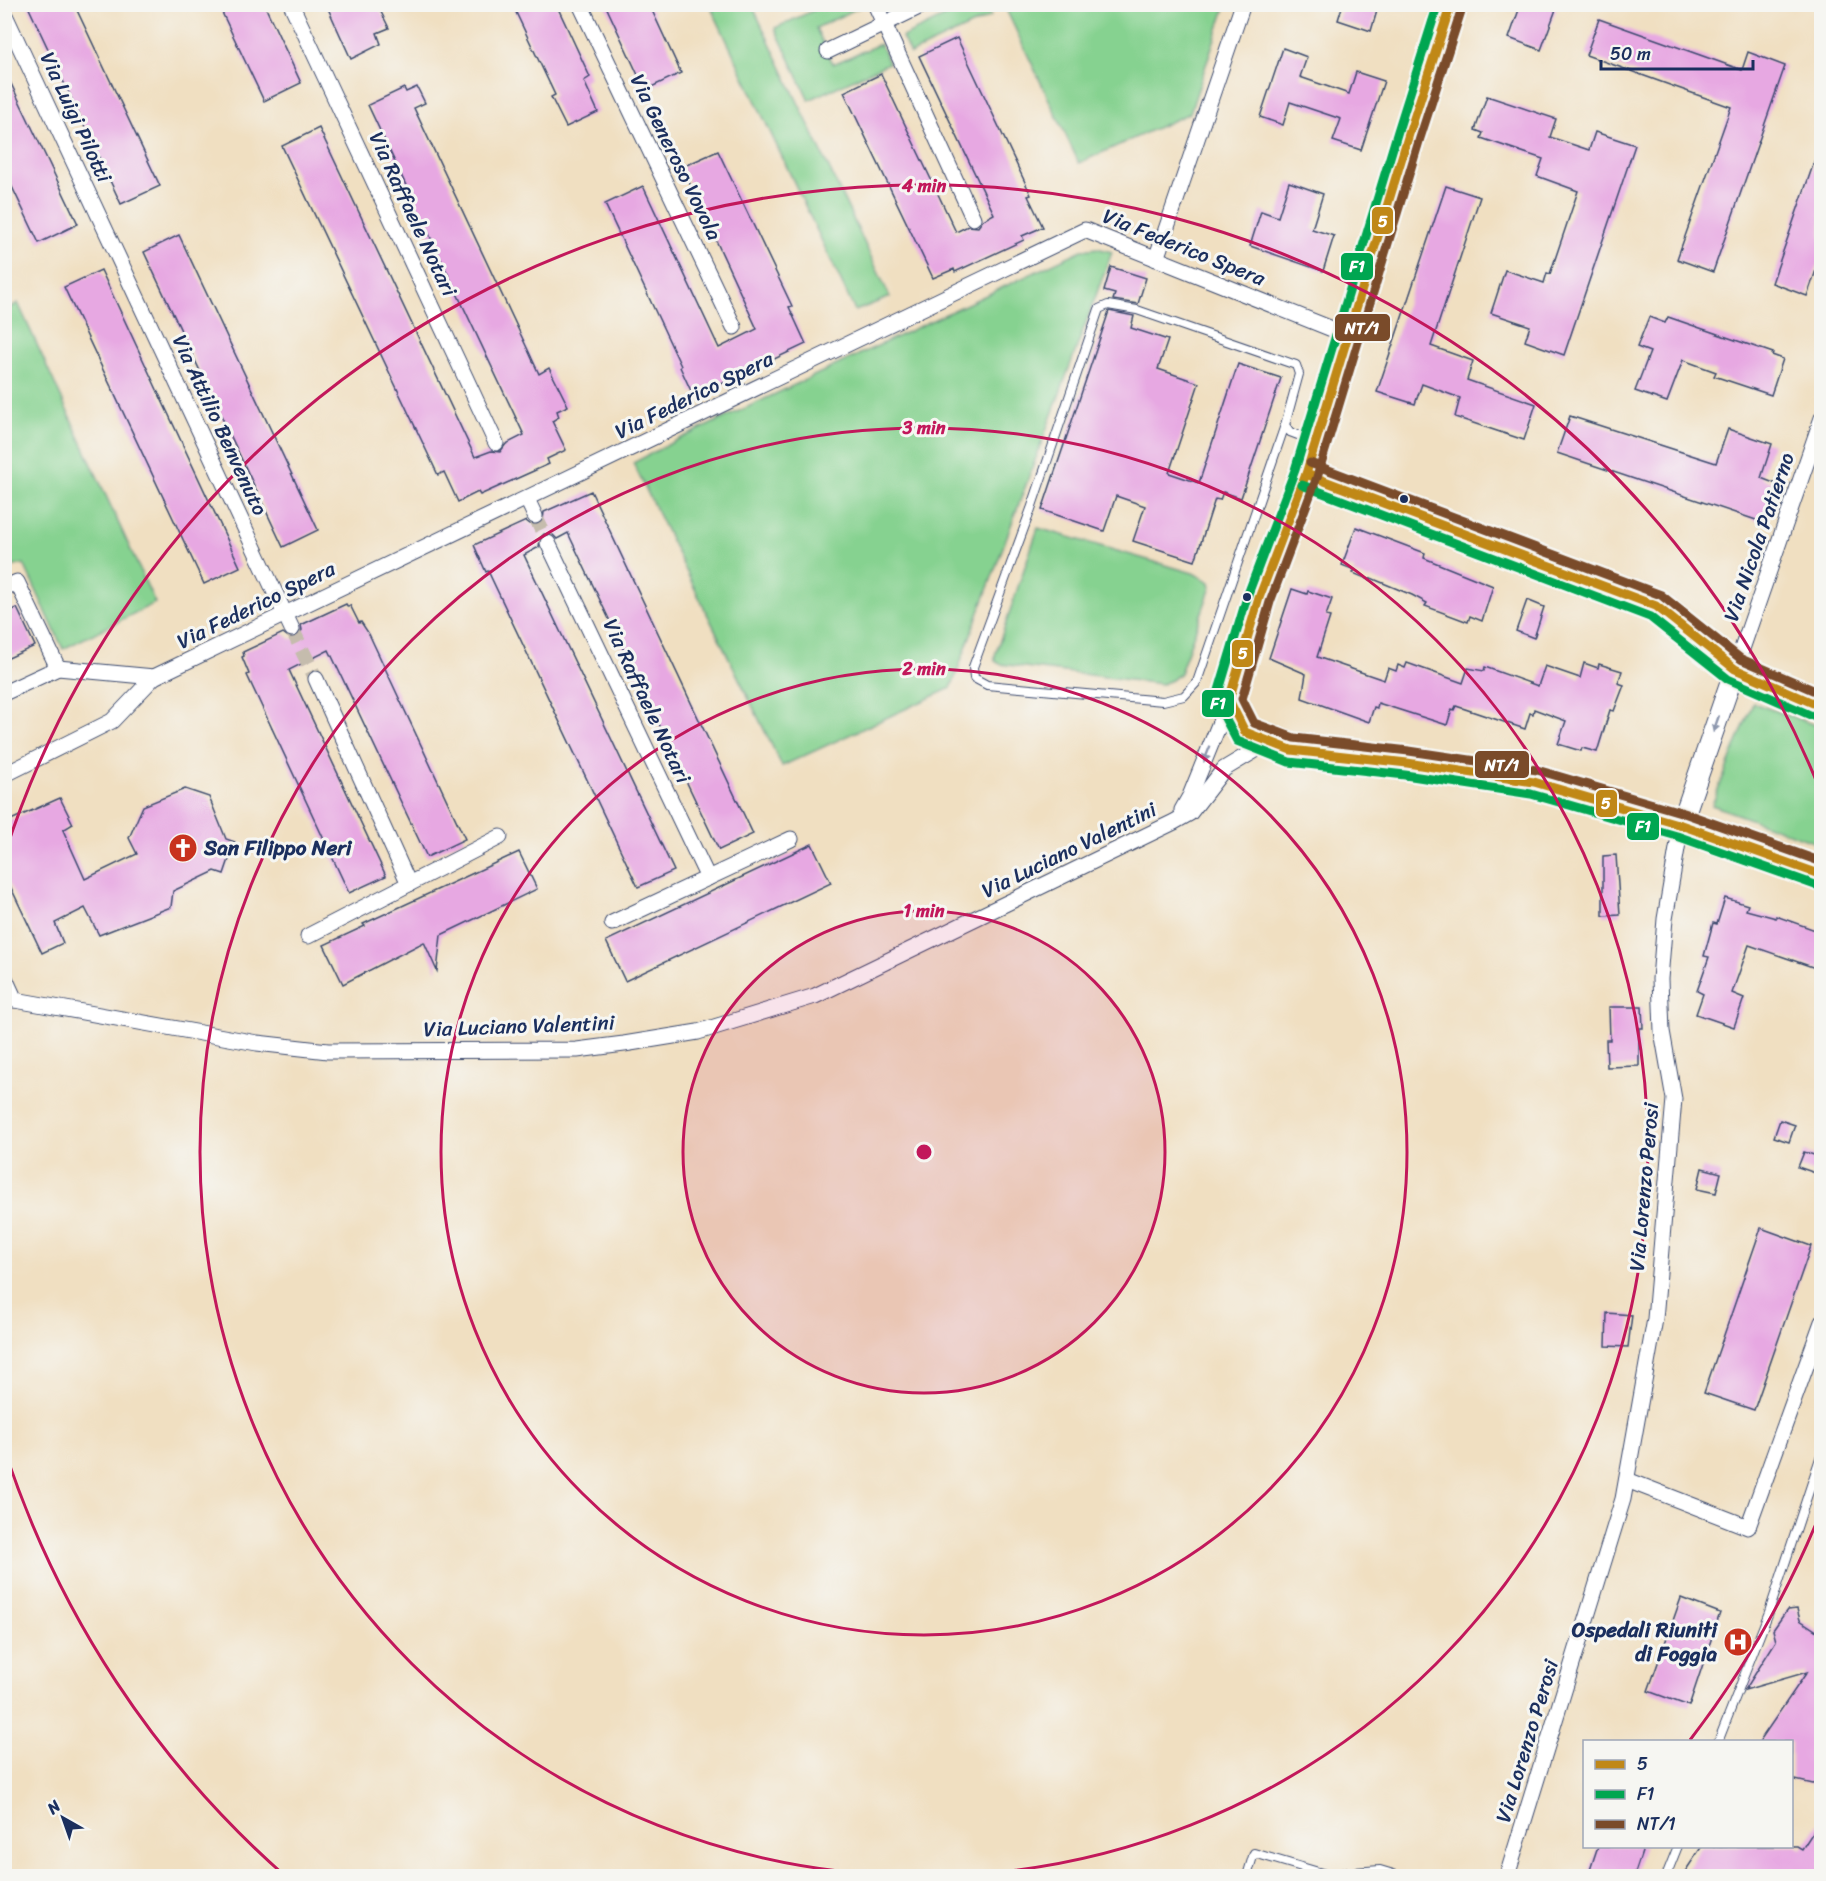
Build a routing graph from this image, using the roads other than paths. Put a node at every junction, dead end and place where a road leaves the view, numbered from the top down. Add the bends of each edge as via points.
1 (291, 4) edge
2 (580, 4) edge
3 (875, 4) edge
4 (925, 4) edge
5 (1243, 4) edge
6 (1451, 4) edge
7 (4, 13) edge
8 (884, 24) junction
9 (828, 51) dead end
10 (973, 218) dead end
11 (111, 239) joint
12 (1156, 260) junction
13 (734, 327) dead end
14 (1347, 335) junction
15 (1821, 418) edge
16 (1285, 424) junction
17 (1316, 441) junction
18 (496, 443) dead end
19 (1306, 474) junction
20 (527, 498) junction
21 (535, 516) tunnel mouth
22 (548, 543) tunnel mouth
23 (4, 588) edge
24 (285, 615) junction
25 (292, 629) tunnel mouth
26 (58, 668) junction
27 (1735, 669) junction
28 (154, 677) junction
29 (316, 679) tunnel mouth
30 (4, 693) edge
31 (1228, 700) junction
32 (1821, 707) edge
33 (1269, 742) junction
34 (4, 775) edge
35 (1174, 822) junction
36 (1681, 825) junction
37 (500, 837) dead end
38 (791, 839) dead end
39 (1821, 875) edge
40 (708, 878) junction
41 (409, 884) junction
42 (612, 923) dead end
43 (308, 936) dead end
44 (4, 976) edge
45 (10, 999) edge
46 (1821, 1322) edge
47 (1821, 1452) edge
48 (1627, 1480) junction
49 (1719, 1740) edge
50 (1677, 1848) edge
51 (1305, 1867) junction
52 (1330, 1875) edge
53 (1247, 1876) edge
54 (1302, 1876) edge
55 (1400, 1876) edge
56 (1507, 1876) edge
57 (1666, 1876) edge

1 - 18 street, Via Raffaele Notari
2 - 13 street, Via Generoso Vovola
3 - 8 street
4 - 8 street
5 - 12 street
6 - 14 street
7 - 11 street, Via Luigi Pilotti
8 - 9 street
8 - 10 street
11 - 24 street, Via Attilio Benvenuto
12 - 14 street, Via Federico Spera
12 - 20 street, Via Federico Spera via 1086,230
14 - 17 street
15 - 27 street, Via Nicola Patierno
16 - 16 lane via 1299,374 1296,365 1137,310 1108,305 1099,309 973,667 974,678 987,685 1163,702 1184,696 1197,682
16 - 17 lane via 1290,432
17 - 19 street
19 - 27 street via 1656,606
19 - 31 street via 1259,598
20 - 21 street
20 - 24 street, Via Federico Spera
22 - 40 street, Via Raffaele Notari
23 - 26 street via 17,582
24 - 25 street, Via Attilio Benvenuto
24 - 28 street, Via Federico Spera
26 - 28 street
26 - 30 street
27 - 32 street
27 -> 36 street
28 - 34 street via 112,721
29 - 41 street
31 - 33 street via 1245,732
31 -> 35 street via 1190,796
33 - 35 street, Via Luciano Valentini via 1224,769 1190,813
33 - 36 street via 1290,750 1534,782
35 - 45 street, Via Luciano Valentini via 815,996 698,1032 624,1044 577,1050 328,1051 257,1043
36 - 39 street
36 - 48 street, Via Lorenzo Perosi via 1665,919 1660,979 1662,1031 1674,1099 1655,1319
37 - 41 street
38 - 40 street
40 - 42 street
41 - 43 street
44 - 45 street
46 - 48 street via 1748,1527
47 - 49 lane via 1769,1612
48 - 56 street, Via Lorenzo Perosi
50 - 57 lane
51 - 52 lane
51 - 53 lane via 1254,1853
51 - 54 lane
52 - 55 lane via 1380,1870

